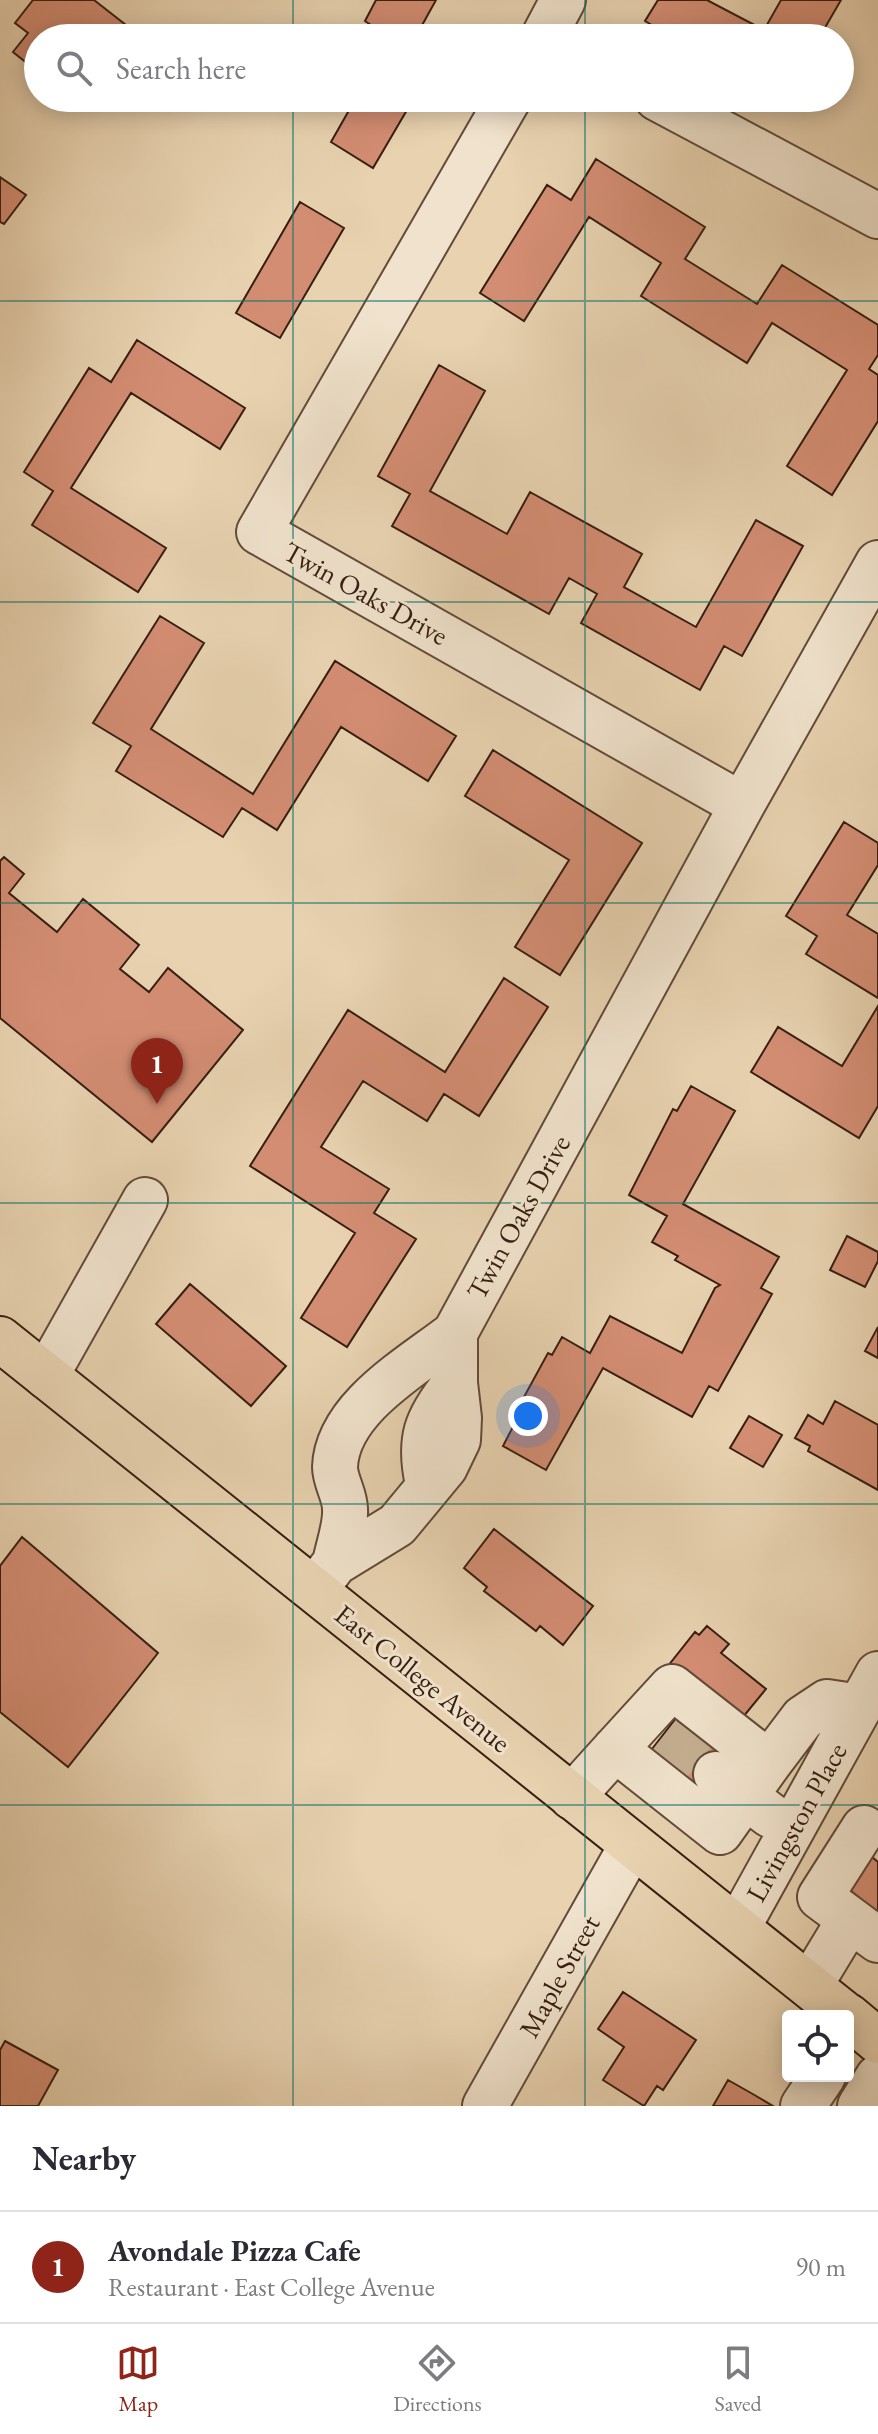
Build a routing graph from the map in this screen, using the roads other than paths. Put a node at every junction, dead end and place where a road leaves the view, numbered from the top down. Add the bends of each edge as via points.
1 (563, 0) edge
2 (551, 24) edge
3 (501, 112) edge
4 (683, 112) edge
5 (878, 216) edge
6 (878, 563) edge
7 (865, 617) edge
8 (742, 805) junction
9 (145, 1200) dead end
10 (455, 1333) junction
11 (0, 1339) edge
12 (46, 1376) junction
13 (455, 1383) junction
14 (373, 1397) junction
15 (425, 1430) junction
16 (428, 1484) junction
17 (324, 1577) junction
18 (869, 1690) edge
19 (615, 1749) junction
20 (743, 1778) junction
21 (572, 1797) junction
22 (801, 1812) junction
23 (871, 1833) edge
24 (632, 1845) junction
25 (738, 1927) junction
26 (864, 1930) edge
27 (810, 1985) junction
28 (856, 2028) edge
29 (878, 2077) edge
30 (819, 2082) edge
31 (485, 2106) edge
32 (803, 2106) edge
33 (860, 2106) edge

1 - 2 street
3 - 8 street, Twin Oaks Drive via 259,532
4 - 5 street
6 - 7 street, Twin Oaks Drive
7 - 8 street, Twin Oaks Drive
8 - 10 street, Twin Oaks Drive
9 - 12 street
10 - 13 street, Twin Oaks Drive
10 - 14 street, Twin Oaks Drive
11 - 12 main road, East College Avenue
12 - 17 main road, East College Avenue
13 - 15 street
13 - 16 street, Twin Oaks Drive via 458,1440 445,1467
14 - 15 street via 412,1414
14 - 17 street, Twin Oaks Drive via 339,1441 335,1469 345,1509
15 - 16 street via 422,1457
16 - 17 street, Twin Oaks Drive via 397,1525
17 - 21 main road, East College Avenue
18 - 20 street via 827,1702 803,1718
18 - 22 street, Livingston Place
19 - 20 street via 720,1832
19 - 20 street via 654,1726 672,1687
19 - 21 street
20 - 22 street
21 - 24 main road, East College Avenue
22 - 23 street
22 - 25 street, Livingston Place
23 - 26 street via 820,1897
24 - 25 main road, East College Avenue
24 - 31 street, Maple Street
25 - 27 main road, East College Avenue
26 - 27 street
27 - 28 main road, East College Avenue
29 - 33 street
30 - 32 street

